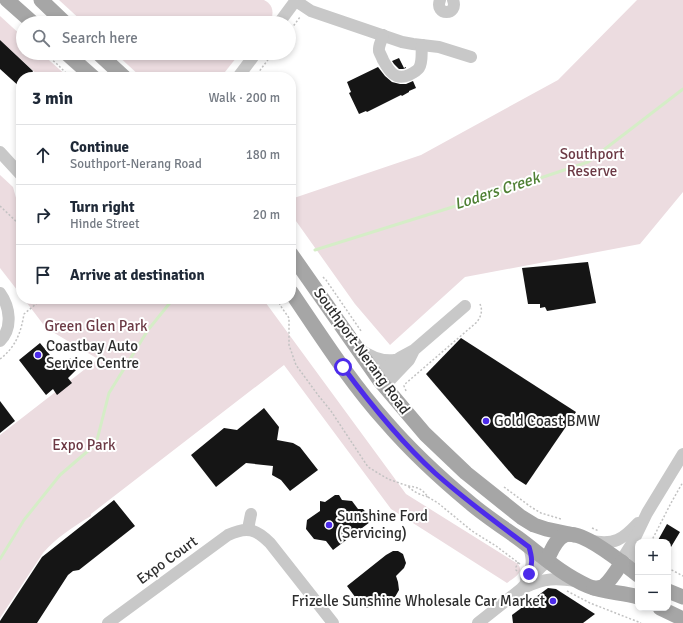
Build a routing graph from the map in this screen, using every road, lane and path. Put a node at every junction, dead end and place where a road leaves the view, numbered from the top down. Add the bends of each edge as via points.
1 (7, 0) edge
2 (40, 0) edge
3 (440, 0) edge
4 (453, 0) edge
5 (292, 1) edge
6 (25, 16) edge
7 (57, 16) edge
8 (283, 16) edge
9 (383, 36) junction
10 (422, 46) junction
11 (471, 57) dead end
12 (52, 60) edge
13 (74, 60) edge
14 (106, 60) edge
15 (251, 60) edge
16 (252, 60) edge
17 (268, 60) edge
18 (65, 72) edge
19 (87, 72) edge
20 (119, 72) edge
21 (242, 72) edge
22 (246, 72) edge
23 (259, 72) edge
24 (0, 152) edge
25 (16, 170) edge
26 (0, 206) edge
27 (16, 221) edge
28 (296, 261) edge
29 (0, 293) edge
30 (296, 299) edge
31 (36, 304) edge
32 (280, 304) edge
33 (480, 304) dead end
34 (465, 306) dead end
35 (1, 340) edge
36 (354, 345) junction
37 (414, 350) junction
38 (0, 359) edge
39 (395, 360) junction
40 (380, 381) junction
41 (406, 393) dead end
42 (363, 394) junction
43 (683, 454) edge
44 (683, 482) edge
45 (408, 486) junction
46 (503, 486) dead end
47 (428, 497) junction
48 (647, 513) junction
49 (251, 514) dead end
50 (567, 520) dead end
51 (248, 529) junction
52 (601, 532) dead end
53 (582, 533) junction
54 (640, 539) edge
55 (653, 539) edge
56 (529, 547) junction
57 (547, 561) junction
58 (621, 562) junction
59 (671, 570) edge
60 (635, 572) edge
61 (529, 574) junction
62 (683, 576) edge
63 (588, 585) junction
64 (521, 589) junction
65 (563, 589) dead end
66 (671, 592) edge
67 (635, 596) edge
68 (683, 597) edge
69 (666, 611) edge
70 (683, 620) edge
71 (482, 622) edge
72 (108, 623) edge
73 (333, 623) edge
74 (641, 623) edge

1 - 6 main road
2 - 7 main road
3 - 4 street via 440,8 448,12 454,8
5 - 8 street
5 - 9 street via 309,10
9 - 10 street
9 - 10 street via 380,53 390,71 398,77 407,76 419,69
10 - 11 street via 439,47
12 - 18 path
13 - 19 main road
14 - 20 main road
15 - 21 street
16 - 22 street
17 - 23 path
24 - 25 street
26 - 27 path
28 - 36 main road, Southport-Nerang Road
29 - 35 street via 10,318 8,330
30 - 42 main road, Southport-Nerang Road
31 - 38 path via 24,314 18,336 12,347
32 - 45 path via 289,318 289,345 296,365 331,411 368,467 388,479
33 - 41 path via 480,318 405,384
34 - 37 street
36 - 39 street via 373,357 385,361
36 - 40 main road, Southport-Nerang Road
37 - 39 street
37 - 40 street via 409,360 389,382
39 - 40 street via 381,372
40 - 42 main road
40 - 53 main road, Southport-Nerang Road via 406,413 466,473 521,517 546,529
42 - 56 main road, Southport-Nerang Road via 434,472 470,503
43 - 48 street
44 - 55 path
45 - 47 path
45 - 47 path via 416,487
46 - 50 path via 541,513
47 - 61 path via 524,567 523,570
48 - 53 street via 626,535 614,542 605,542
48 - 54 street
48 - 58 street
49 - 51 street
51 - 72 street, Expo Court via 228,535
51 - 73 street via 264,536
52 - 53 path
53 - 57 main road via 568,534 560,538
53 - 58 main road, Southport-Nerang Road
56 - 57 main road, Southport-Nerang Road
56 - 61 street via 532,563
57 - 63 main road, Southport-Nerang Road
57 - 64 street
58 - 60 main road
58 - 63 main road via 603,586 600,588
59 - 62 path
61 - 64 street
63 - 64 street via 552,579
63 - 67 main road
64 - 71 street
65 - 74 path via 590,603
66 - 68 main road
69 - 70 main road

